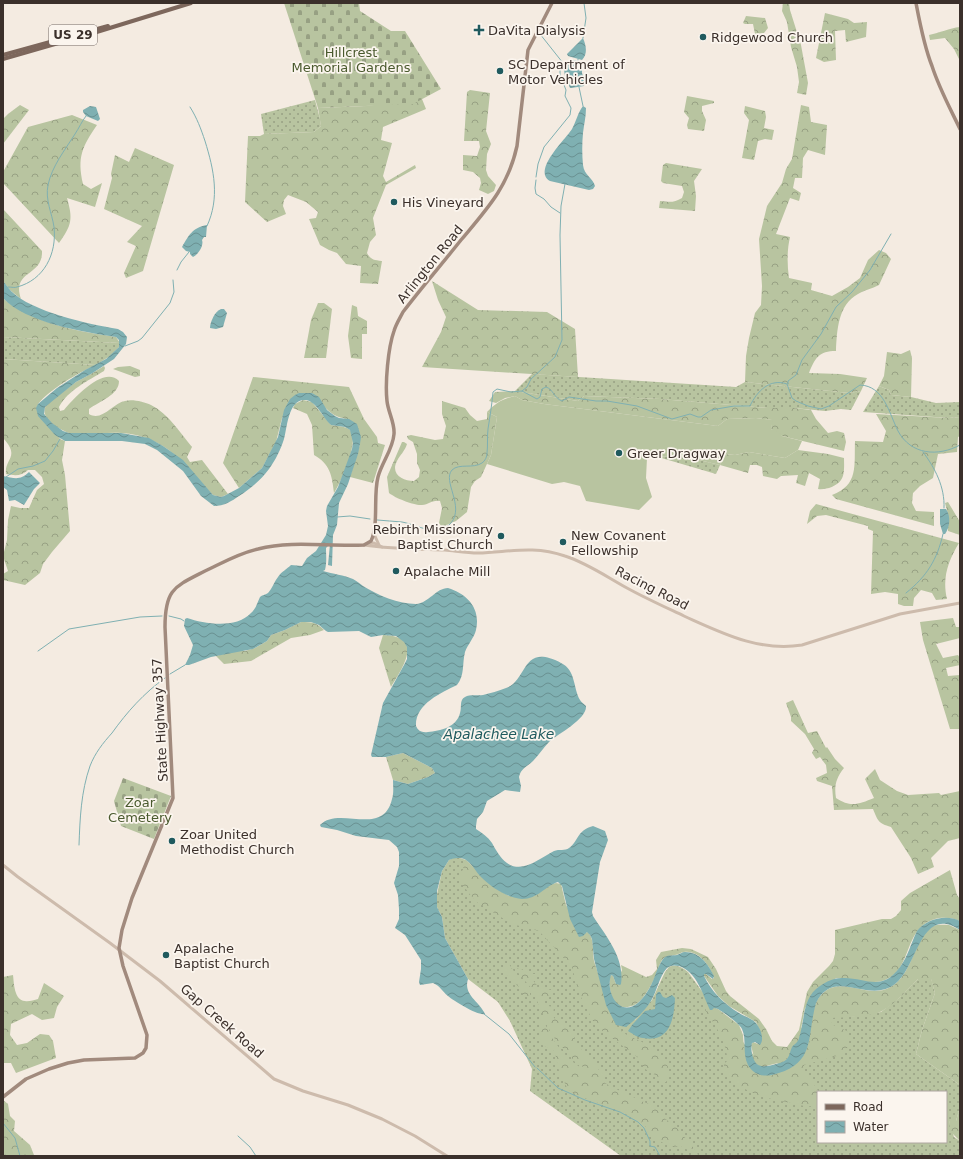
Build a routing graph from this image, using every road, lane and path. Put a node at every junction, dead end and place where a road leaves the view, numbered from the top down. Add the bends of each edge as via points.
1 (191, 3) edge
2 (552, 3) edge
3 (916, 3) edge
4 (13, 54) junction
5 (3, 55) edge
6 (3, 59) edge
7 (960, 129) edge
8 (374, 534) junction
9 (368, 543) junction
10 (379, 545) junction
11 (375, 546) junction
12 (384, 548) junction
13 (960, 603) edge
14 (3, 865) edge
15 (120, 950) junction
16 (3, 1096) edge
17 (447, 1156) edge

1 - 4 main road, US 29
2 - 8 main road, Arlington Road via 528,50 517,146 506,180 488,207 407,307 394,330 386,396 394,434 378,476
3 - 7 main road via 932,66
4 - 5 main road, US 29
4 - 6 main road, US 29
8 - 9 main road, Arlington Road
8 - 10 street
9 - 10 street, Racing Road
9 - 11 street, Racing Road
9 - 11 street, Racing Road
9 - 15 main road, State Highway 357 via 304,544 255,549 182,583 168,598 165,616 173,795 132,898 122,930
10 - 12 street, Racing Road
11 - 12 street, Racing Road
12 - 13 street, Racing Road via 475,553 547,551 573,559 633,592 718,631 745,642 781,647 816,642 896,615
14 - 15 street, Gap Creek Road
15 - 16 main road, State Highway 357 via 147,1035 147,1046 143,1053 133,1058 93,1059 58,1066 26,1079
15 - 17 street, Gap Creek Road via 170,989 274,1079 382,1119

